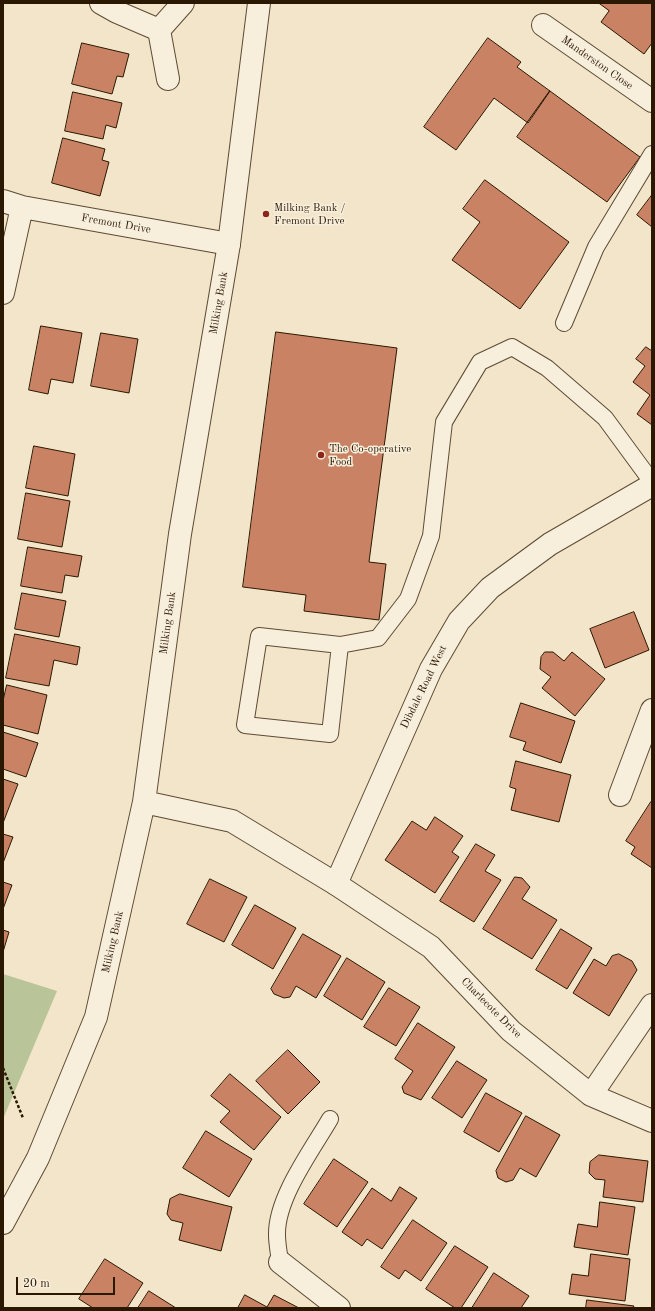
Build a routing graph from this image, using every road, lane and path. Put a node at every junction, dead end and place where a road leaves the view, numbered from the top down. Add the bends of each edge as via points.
1 (101, 3) edge
2 (183, 3) edge
3 (259, 3) edge
4 (543, 25) dead end
5 (159, 30) junction
6 (168, 79) dead end
7 (652, 101) edge
8 (652, 154) edge
9 (12, 204) edge
10 (229, 244) junction
11 (3, 293) edge
12 (564, 323) dead end
13 (652, 482) edge
14 (652, 485) edge
15 (340, 645) junction
16 (652, 710) edge
17 (647, 742) edge
18 (620, 795) dead end
19 (144, 802) junction
20 (336, 884) junction
21 (652, 1004) edge
22 (3, 1068) edge
23 (591, 1095) junction
24 (330, 1119) dead end
25 (652, 1121) edge
26 (38, 1158) junction
27 (3, 1223) edge
28 (280, 1262) joint
29 (339, 1308) edge

1 - 5 street
2 - 5 street
3 - 10 street, Milking Bank
4 - 7 street, Manderston Close
5 - 6 street
8 - 12 lane via 596,247
9 - 10 street, Fremont Drive
9 - 11 street
10 - 19 street, Milking Bank via 180,534
13 - 15 lane via 605,418 547,368 512,347 480,362 444,422 431,536 408,599 378,638
14 - 20 street, Dibdale Road West via 550,544 490,588 459,621 431,669
15 - 15 lane via 330,734 245,725 259,636
16 - 17 street
17 - 18 street
19 - 20 street, Charlecote Drive via 232,821
19 - 26 street, Milking Bank via 96,1017
20 - 23 street, Charlecote Drive via 431,947 512,1031
21 - 23 street
22 - 26 path
23 - 25 street, Charlecote Drive
24 - 28 lane via 290,1187 282,1207 277,1234
26 - 27 street, Milking Bank
28 - 29 street

